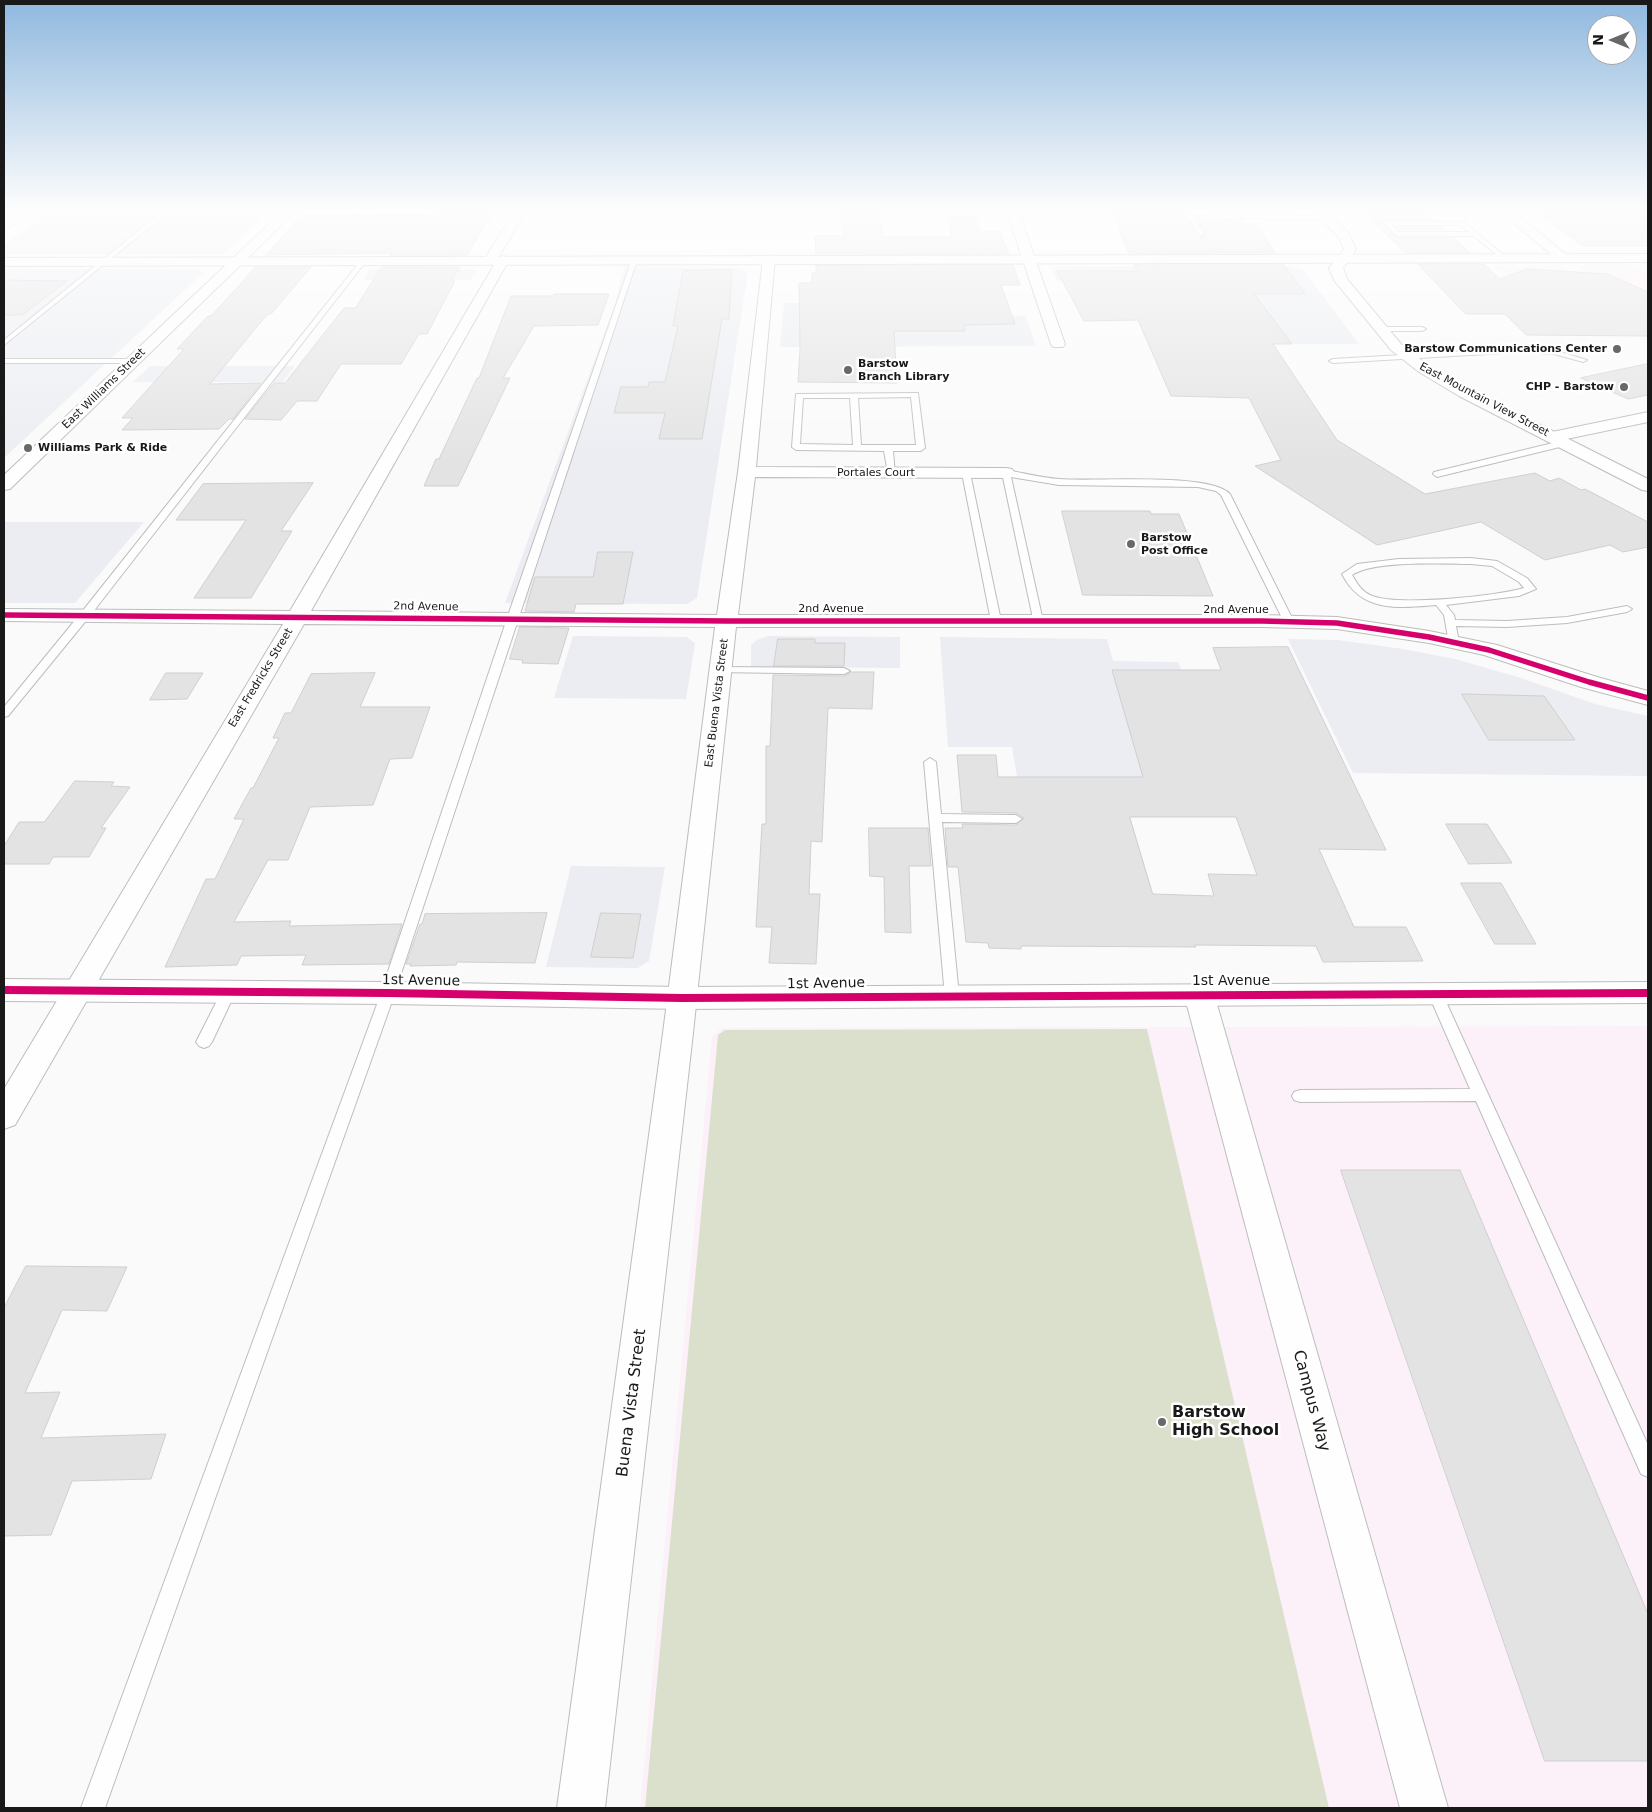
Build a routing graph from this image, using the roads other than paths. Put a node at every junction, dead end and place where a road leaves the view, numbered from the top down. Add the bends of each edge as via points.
1 (64, 295) edge
2 (203, 295) edge
3 (337, 295) edge
4 (477, 295) edge
5 (622, 295) edge
6 (765, 295) edge
7 (1042, 295) edge
8 (1353, 295) edge
9 (1381, 329) junction
10 (1422, 329) dead end
11 (4, 343) edge
12 (1058, 344) dead end
13 (1407, 357) junction
14 (1583, 360) dead end
15 (4, 361) edge
16 (133, 361) junction
17 (1333, 361) dead end
18 (854, 396) junction
19 (1648, 417) edge
20 (1558, 440) junction
21 (857, 448) junction
22 (888, 448) junction
23 (747, 472) junction
24 (892, 473) junction
25 (966, 473) junction
26 (1006, 473) junction
27 (1437, 474) dead end
28 (4, 485) edge
29 (1648, 486) edge
30 (1438, 601) junction
31 (1627, 609) dead end
32 (4, 615) edge
33 (85, 615) junction
34 (298, 616) junction
35 (512, 619) junction
36 (727, 621) junction
37 (996, 621) junction
38 (1038, 621) junction
39 (1289, 622) junction
40 (1452, 633) junction
41 (721, 670) junction
42 (844, 670) dead end
43 (1648, 698) edge
44 (4, 714) edge
45 (930, 762) dead end
46 (935, 818) junction
47 (1016, 819) dead end
48 (4, 990) edge
49 (77, 990) junction
50 (229, 991) junction
51 (388, 993) junction
52 (1435, 993) junction
53 (1648, 993) edge
54 (1198, 994) junction
55 (952, 996) junction
56 (682, 998) junction
57 (204, 1042) dead end
58 (1480, 1095) junction
59 (1300, 1096) dead end
60 (4, 1116) edge
61 (1648, 1467) edge
62 (93, 1808) edge
63 (581, 1808) edge
64 (1424, 1808) edge

1 - 11 lane
2 - 16 street, East Williams Street
3 - 33 lane
4 - 34 street, East Fredricks Street
5 - 35 lane
6 - 23 street, East Buena Vista Street
7 - 12 street
8 - 9 street, East Mountain View Street
9 - 10 lane
9 - 13 street, East Mountain View Street
13 - 14 lane via 1522,350 1554,352
13 - 17 lane
13 - 20 street, East Mountain View Street via 1465,392
15 - 16 lane
16 - 28 street, East Williams Street
18 - 21 lane
18 - 21 lane via 798,396 796,447
18 - 22 lane via 915,396 921,448
19 - 20 street
20 - 27 lane
20 - 29 street, East Mountain View Street
21 - 22 lane
22 - 24 lane
23 - 24 street, Portales Court
23 - 36 street, East Buena Vista Street
24 - 25 street, Portales Court
25 - 26 street, Portales Court
25 - 37 lane
26 - 38 lane
26 - 39 lane via 1059,482 1181,483 1212,487 1225,494
30 - 30 lane via 1532,589 1494,562 1400,562 1357,567 1347,574 1353,587 1367,598 1393,604
30 - 40 lane via 1449,615
31 - 40 lane via 1567,620 1507,624
32 - 33 street, 2nd Avenue
33 - 34 street, 2nd Avenue
33 - 44 lane
34 - 35 street, 2nd Avenue
34 - 49 street, East Fredricks Street
35 - 36 street, 2nd Avenue
35 - 51 lane
36 - 37 street, 2nd Avenue
36 - 41 street, East Buena Vista Street
37 - 38 street, 2nd Avenue
38 - 39 street, 2nd Avenue
39 - 40 street, 2nd Avenue
40 - 43 street, 2nd Avenue via 1489,650
41 - 42 lane
41 - 56 street, East Buena Vista Street
45 - 46 lane
46 - 47 lane
46 - 55 lane
48 - 49 street, 1st Avenue
49 - 50 street, 1st Avenue
49 - 60 street, East Fredricks Street
50 - 51 street, 1st Avenue
50 - 57 lane
51 - 56 street, 1st Avenue
51 - 62 lane
52 - 53 street, 1st Avenue
52 - 54 street, 1st Avenue
52 - 58 lane
54 - 55 street, 1st Avenue
54 - 64 street, Campus Way
55 - 56 street, 1st Avenue
56 - 63 street, Buena Vista Street
58 - 59 lane
58 - 61 lane

